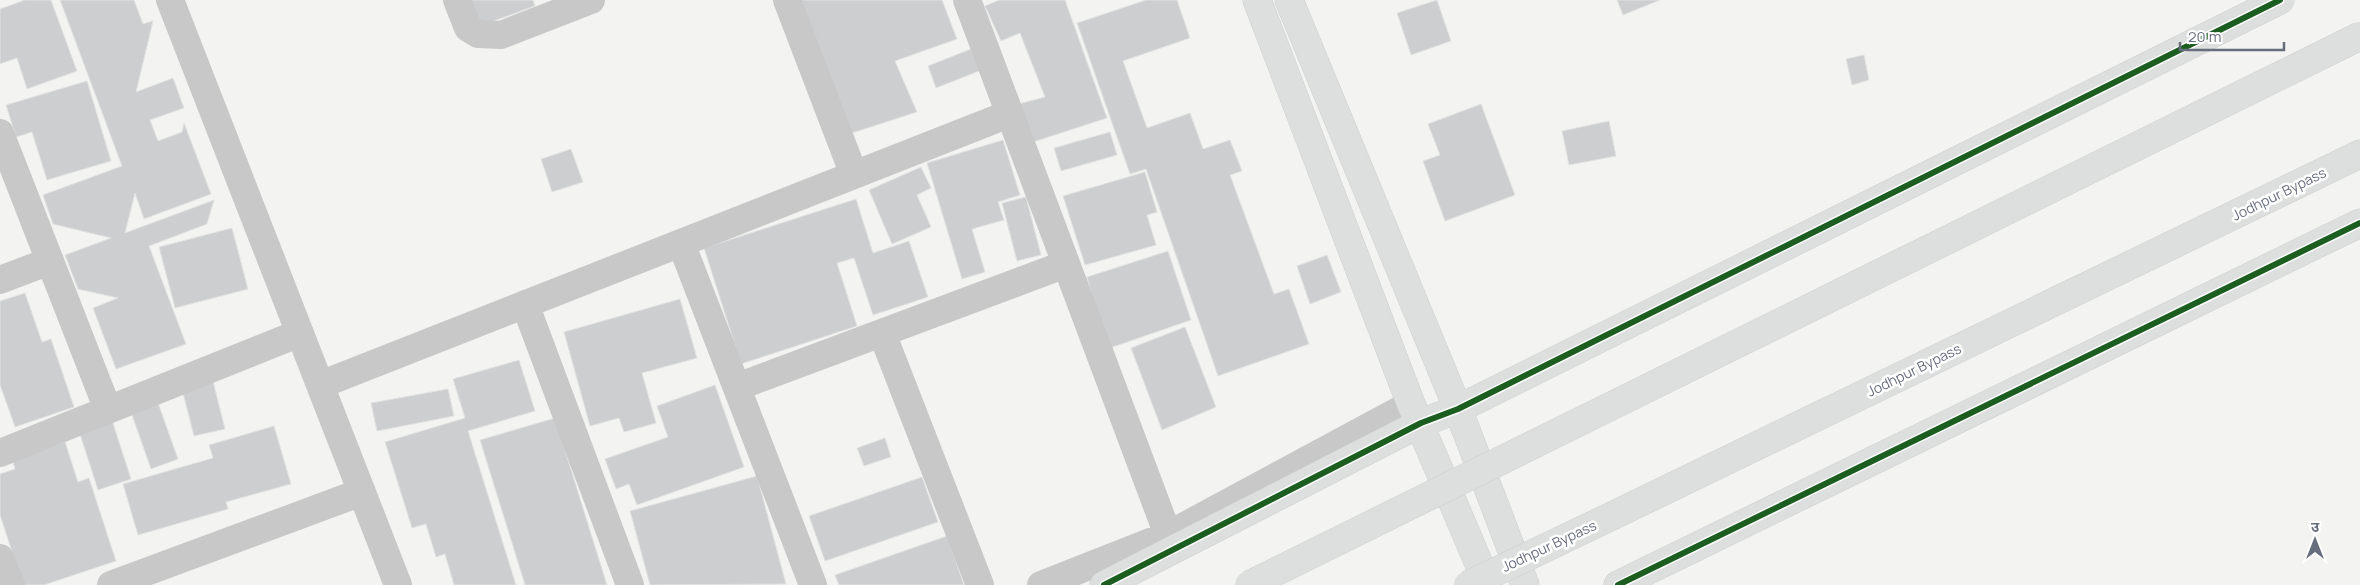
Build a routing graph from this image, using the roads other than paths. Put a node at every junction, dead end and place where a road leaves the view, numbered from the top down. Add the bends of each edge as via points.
1 (170, 0) edge
2 (457, 0) edge
3 (591, 0) edge
4 (787, 0) edge
5 (967, 0) edge
6 (1257, 0) edge
7 (1288, 0) edge
8 (2280, 0) edge
9 (2360, 36) edge
10 (1009, 114) junction
11 (0, 133) edge
12 (2360, 154) edge
13 (854, 175) junction
14 (2360, 223) edge
15 (682, 243) junction
16 (50, 261) junction
17 (1066, 264) junction
18 (0, 280) edge
19 (525, 304) junction
20 (300, 333) junction
21 (882, 333) junction
22 (320, 385) junction
23 (737, 387) junction
24 (1458, 409) junction
25 (108, 410) junction
26 (1416, 414) junction
27 (0, 453) edge
28 (362, 492) junction
29 (1168, 535) junction
30 (0, 558) edge
31 (10, 585) edge
32 (111, 585) edge
33 (398, 585) edge
34 (630, 585) edge
35 (813, 585) edge
36 (980, 585) edge
37 (1041, 585) edge
38 (1104, 585) edge
39 (1248, 585) edge
40 (1468, 585) edge
41 (1488, 585) edge
42 (1525, 585) edge
43 (1618, 585) edge

1 - 20 street
2 - 3 street via 468,28 478,34 501,35
4 - 13 street
5 - 10 street
6 - 26 main road
7 - 24 main road
8 - 24 main road
9 - 39 main road, bridge
10 - 13 street
10 - 17 street
11 - 16 street
12 - 40 main road, Jodhpur Bypass, bridge
13 - 15 street
14 - 43 main road
15 - 19 street
15 - 23 street
16 - 18 street
16 - 25 street
17 - 21 street
17 - 29 street
19 - 22 street
19 - 34 street
20 - 22 street
20 - 25 street
21 - 23 street
21 - 36 street
22 - 28 street
23 - 35 street
24 - 26 main road
24 - 42 main road
25 - 27 street
26 - 29 street
26 - 38 main road
26 - 41 main road
28 - 32 street
28 - 33 street
29 - 37 street
30 - 31 street

